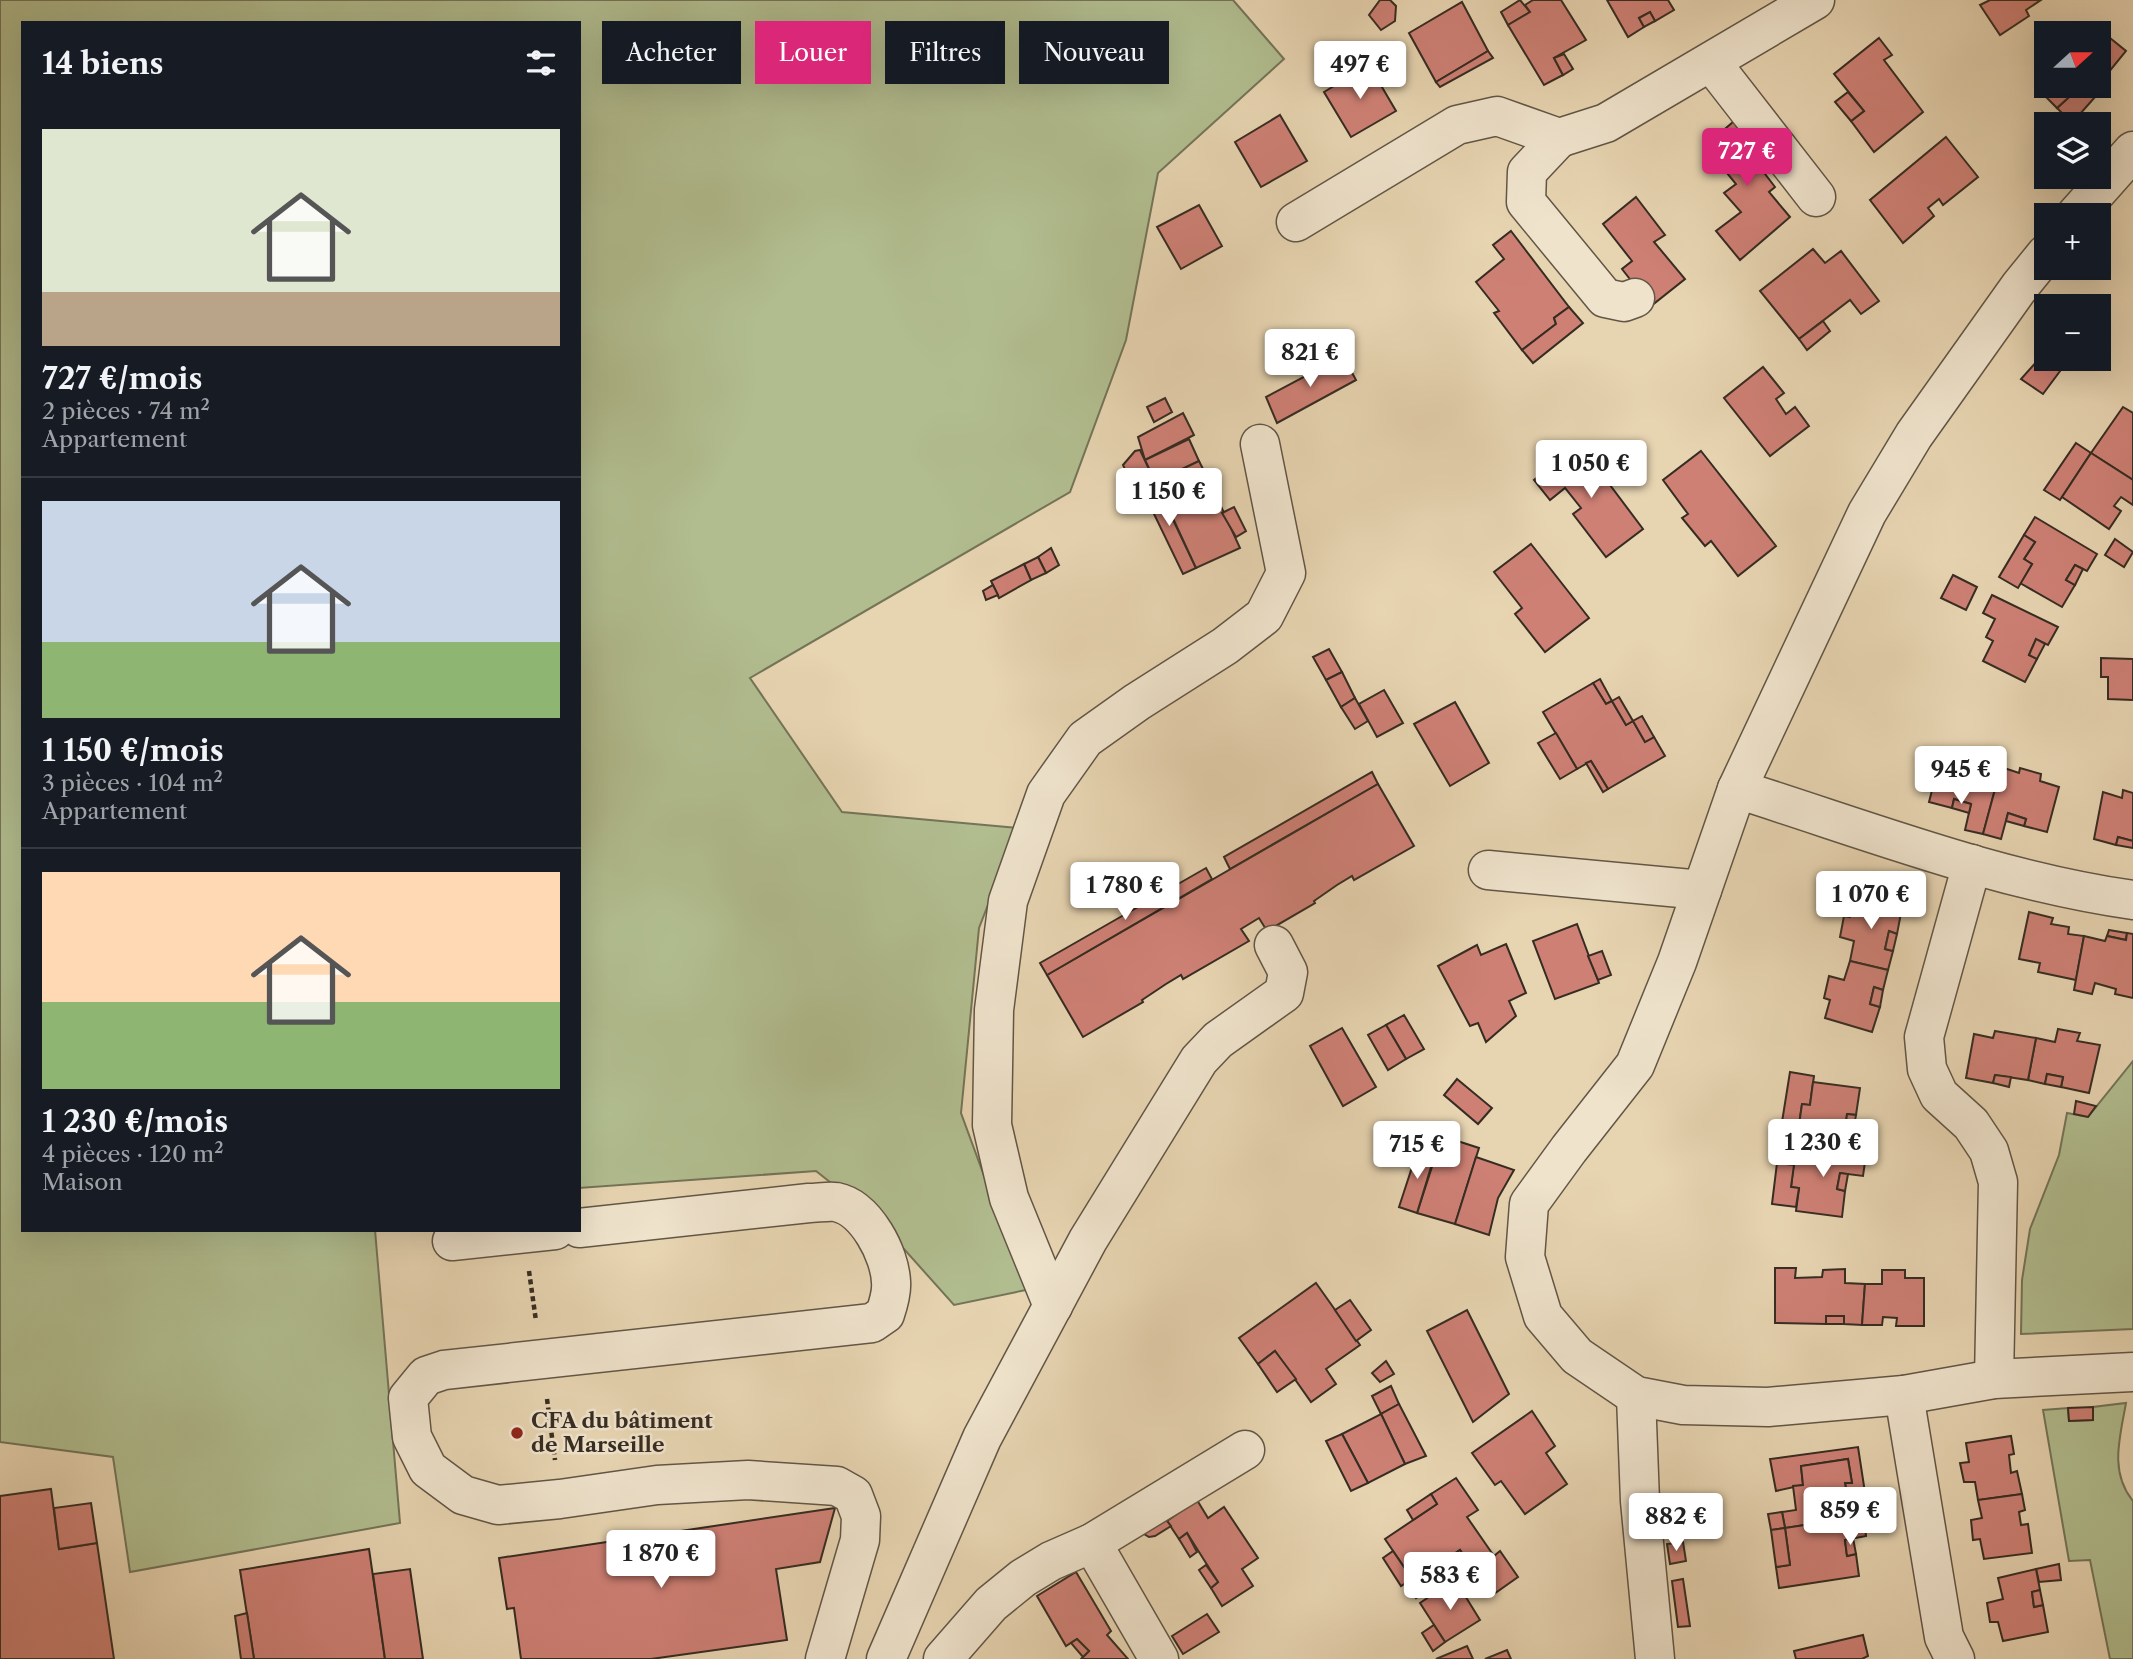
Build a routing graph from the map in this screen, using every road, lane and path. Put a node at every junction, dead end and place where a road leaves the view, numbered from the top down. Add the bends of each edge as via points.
1 (1815, 0) edge
2 (1711, 62) junction
3 (1559, 138) junction
4 (2133, 151) edge
5 (1816, 197) dead end
6 (2087, 203) edge
7 (1297, 222) dead end
8 (2034, 269) edge
9 (1635, 298) dead end
10 (1260, 444) dead end
11 (1737, 789) junction
12 (1972, 864) junction
13 (1488, 870) dead end
14 (1702, 890) junction
15 (2133, 900) edge
16 (1274, 945) dead end
17 (581, 1228) edge
18 (536, 1232) edge
19 (452, 1241) dead end
20 (529, 1265) dead end
21 (1053, 1306) junction
22 (537, 1324) dead end
23 (2133, 1372) edge
24 (1994, 1379) junction
25 (1904, 1395) junction
26 (1636, 1396) junction
27 (547, 1404) dead end
28 (1245, 1450) dead end
29 (556, 1470) dead end
30 (1092, 1542) junction
31 (825, 1659) edge
32 (886, 1659) edge
33 (943, 1659) edge
34 (1159, 1659) edge
35 (1655, 1659) edge
36 (1955, 1659) edge

1 - 2 street
2 - 3 street via 1606,123
2 - 5 street
3 - 7 street via 1497,116 1457,125
3 - 9 street via 1527,172 1526,202 1605,298 1624,302
4 - 6 street
8 - 11 street via 1914,435 1867,513
10 - 21 street via 1286,573 1264,616 1085,738 1046,794 1009,901 994,1010 992,1125 1009,1198
11 - 12 street
11 - 14 street
12 - 15 street
12 - 24 street via 1924,1037 1927,1069 1939,1095 1971,1124 1989,1151 1998,1182
13 - 14 street
14 - 26 street via 1635,1065 1529,1204 1525,1257 1543,1316 1577,1356
16 - 21 street via 1288,972 1284,993 1218,1040 1199,1060 1088,1240
17 - 31 street via 837,1202 863,1217 876,1237 892,1284 885,1314 872,1323 444,1370 426,1376 408,1398 412,1437 428,1469 463,1495 498,1505 657,1485 748,1480 836,1486 853,1495 861,1516 860,1540
18 - 19 street
20 - 22 path
21 - 32 street via 982,1437
23 - 24 street
24 - 25 street
25 - 26 street via 1768,1408 1683,1405
25 - 36 street via 1944,1637
26 - 35 street via 1640,1501
27 - 29 path
28 - 30 street
30 - 33 street via 1023,1578 991,1604
30 - 34 street

